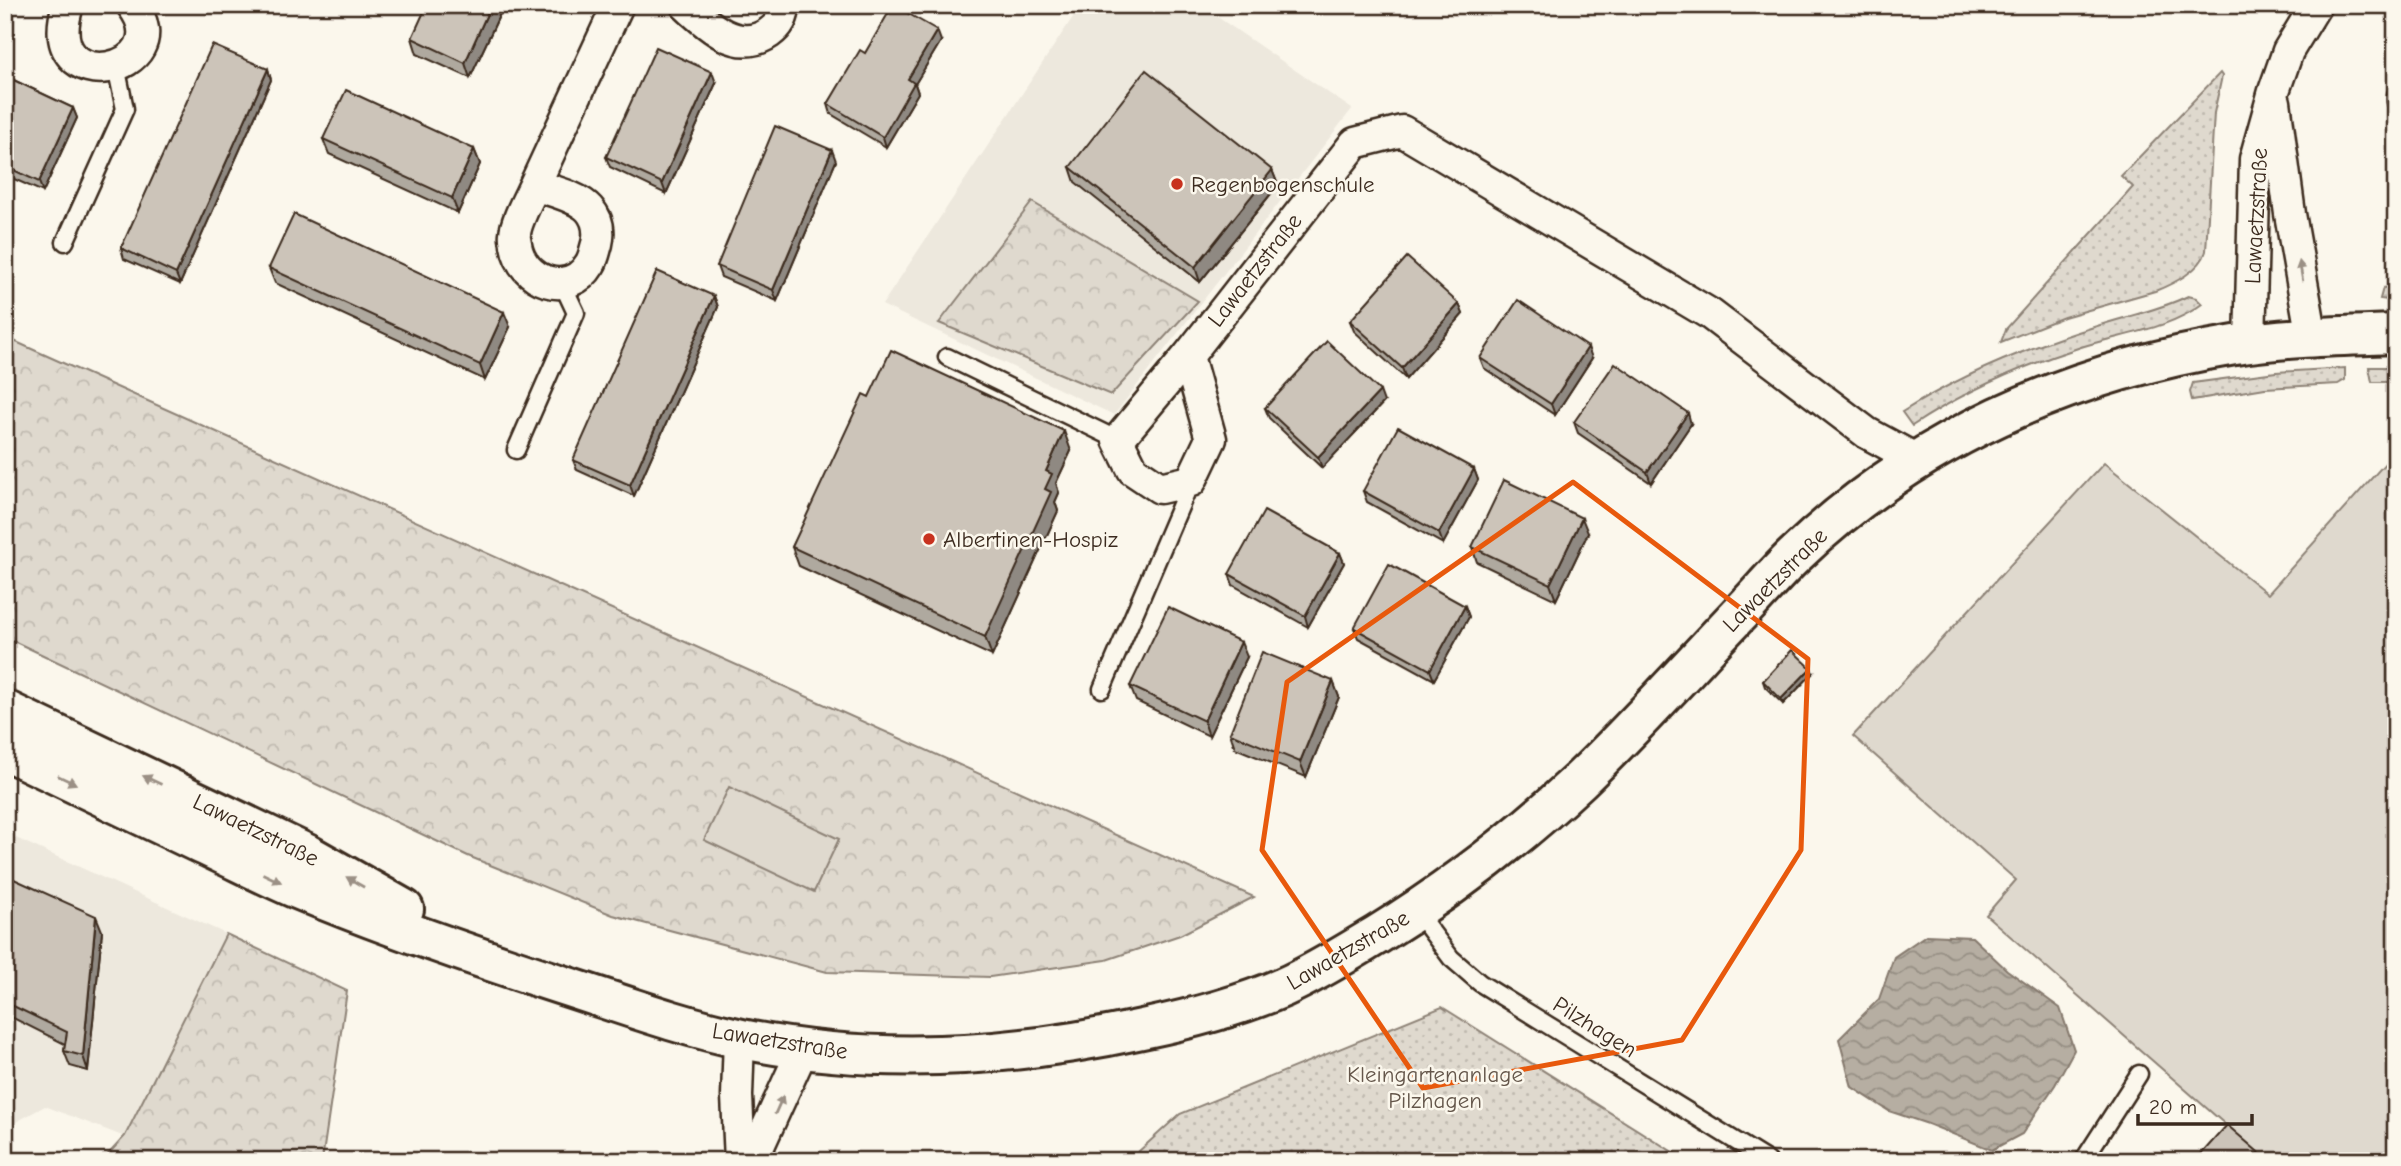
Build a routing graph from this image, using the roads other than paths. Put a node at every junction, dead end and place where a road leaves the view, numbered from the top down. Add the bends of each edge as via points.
1 (68, 5) edge
2 (132, 5) edge
3 (618, 5) edge
4 (686, 5) edge
5 (784, 5) edge
6 (2316, 5) edge
7 (116, 66) junction
8 (2274, 91) junction
9 (2396, 95) edge
10 (2396, 103) edge
11 (536, 185) junction
12 (65, 242) dead end
13 (562, 283) junction
14 (2396, 334) edge
15 (2312, 338) junction
16 (2250, 343) junction
17 (1188, 356) junction
18 (947, 357) dead end
19 (1118, 440) junction
20 (516, 450) dead end
21 (1917, 460) junction
22 (1191, 481) junction
23 (1101, 689) dead end
24 (5, 710) edge
25 (5, 750) edge
26 (1416, 911) junction
27 (499, 965) junction
28 (739, 1038) junction
29 (803, 1049) junction
30 (2139, 1074) dead end
31 (740, 1161) edge
32 (752, 1161) edge
33 (1768, 1161) edge
34 (2083, 1161) edge

1 - 7 street via 65,35 76,61 91,68
2 - 7 street via 141,18 143,36 138,50
3 - 11 street
4 - 5 street via 707,25 746,42 778,27
6 - 8 street, Lawaetzstraße via 2288,51
7 - 12 lane via 125,109
15 -> 8 street, Lawaetzstraße
8 - 16 street, Lawaetzstraße via 2255,159
9 - 10 lane
11 - 13 street via 514,233 518,255 523,267 534,275
11 - 13 street via 588,208 598,227 590,265
13 - 20 lane via 576,313
14 - 15 street, Lawaetzstraße
15 - 16 street, Lawaetzstraße
16 - 21 street, Lawaetzstraße via 2097,376 2012,409
17 - 19 street, Lawaetzstraße
17 - 21 street, Lawaetzstraße via 1355,143 1402,131 1710,314 1867,433
17 - 22 street via 1211,439
18 - 19 lane
19 - 22 street via 1133,470 1160,488
21 - 26 street, Lawaetzstraße via 1852,506 1794,556 1583,776 1523,831
22 - 23 lane
27 -> 24 street, Lawaetzstraße via 307,854
25 -> 27 street, Lawaetzstraße via 294,888
26 - 29 street, Lawaetzstraße via 1320,970 1211,1014 1103,1038 994,1054 934,1057
26 - 33 lane, Pilzhagen via 1451,958 1480,983
27 - 28 street, Lawaetzstraße
28 - 29 street, Lawaetzstraße
28 - 31 street
32 -> 29 street
30 - 34 lane

